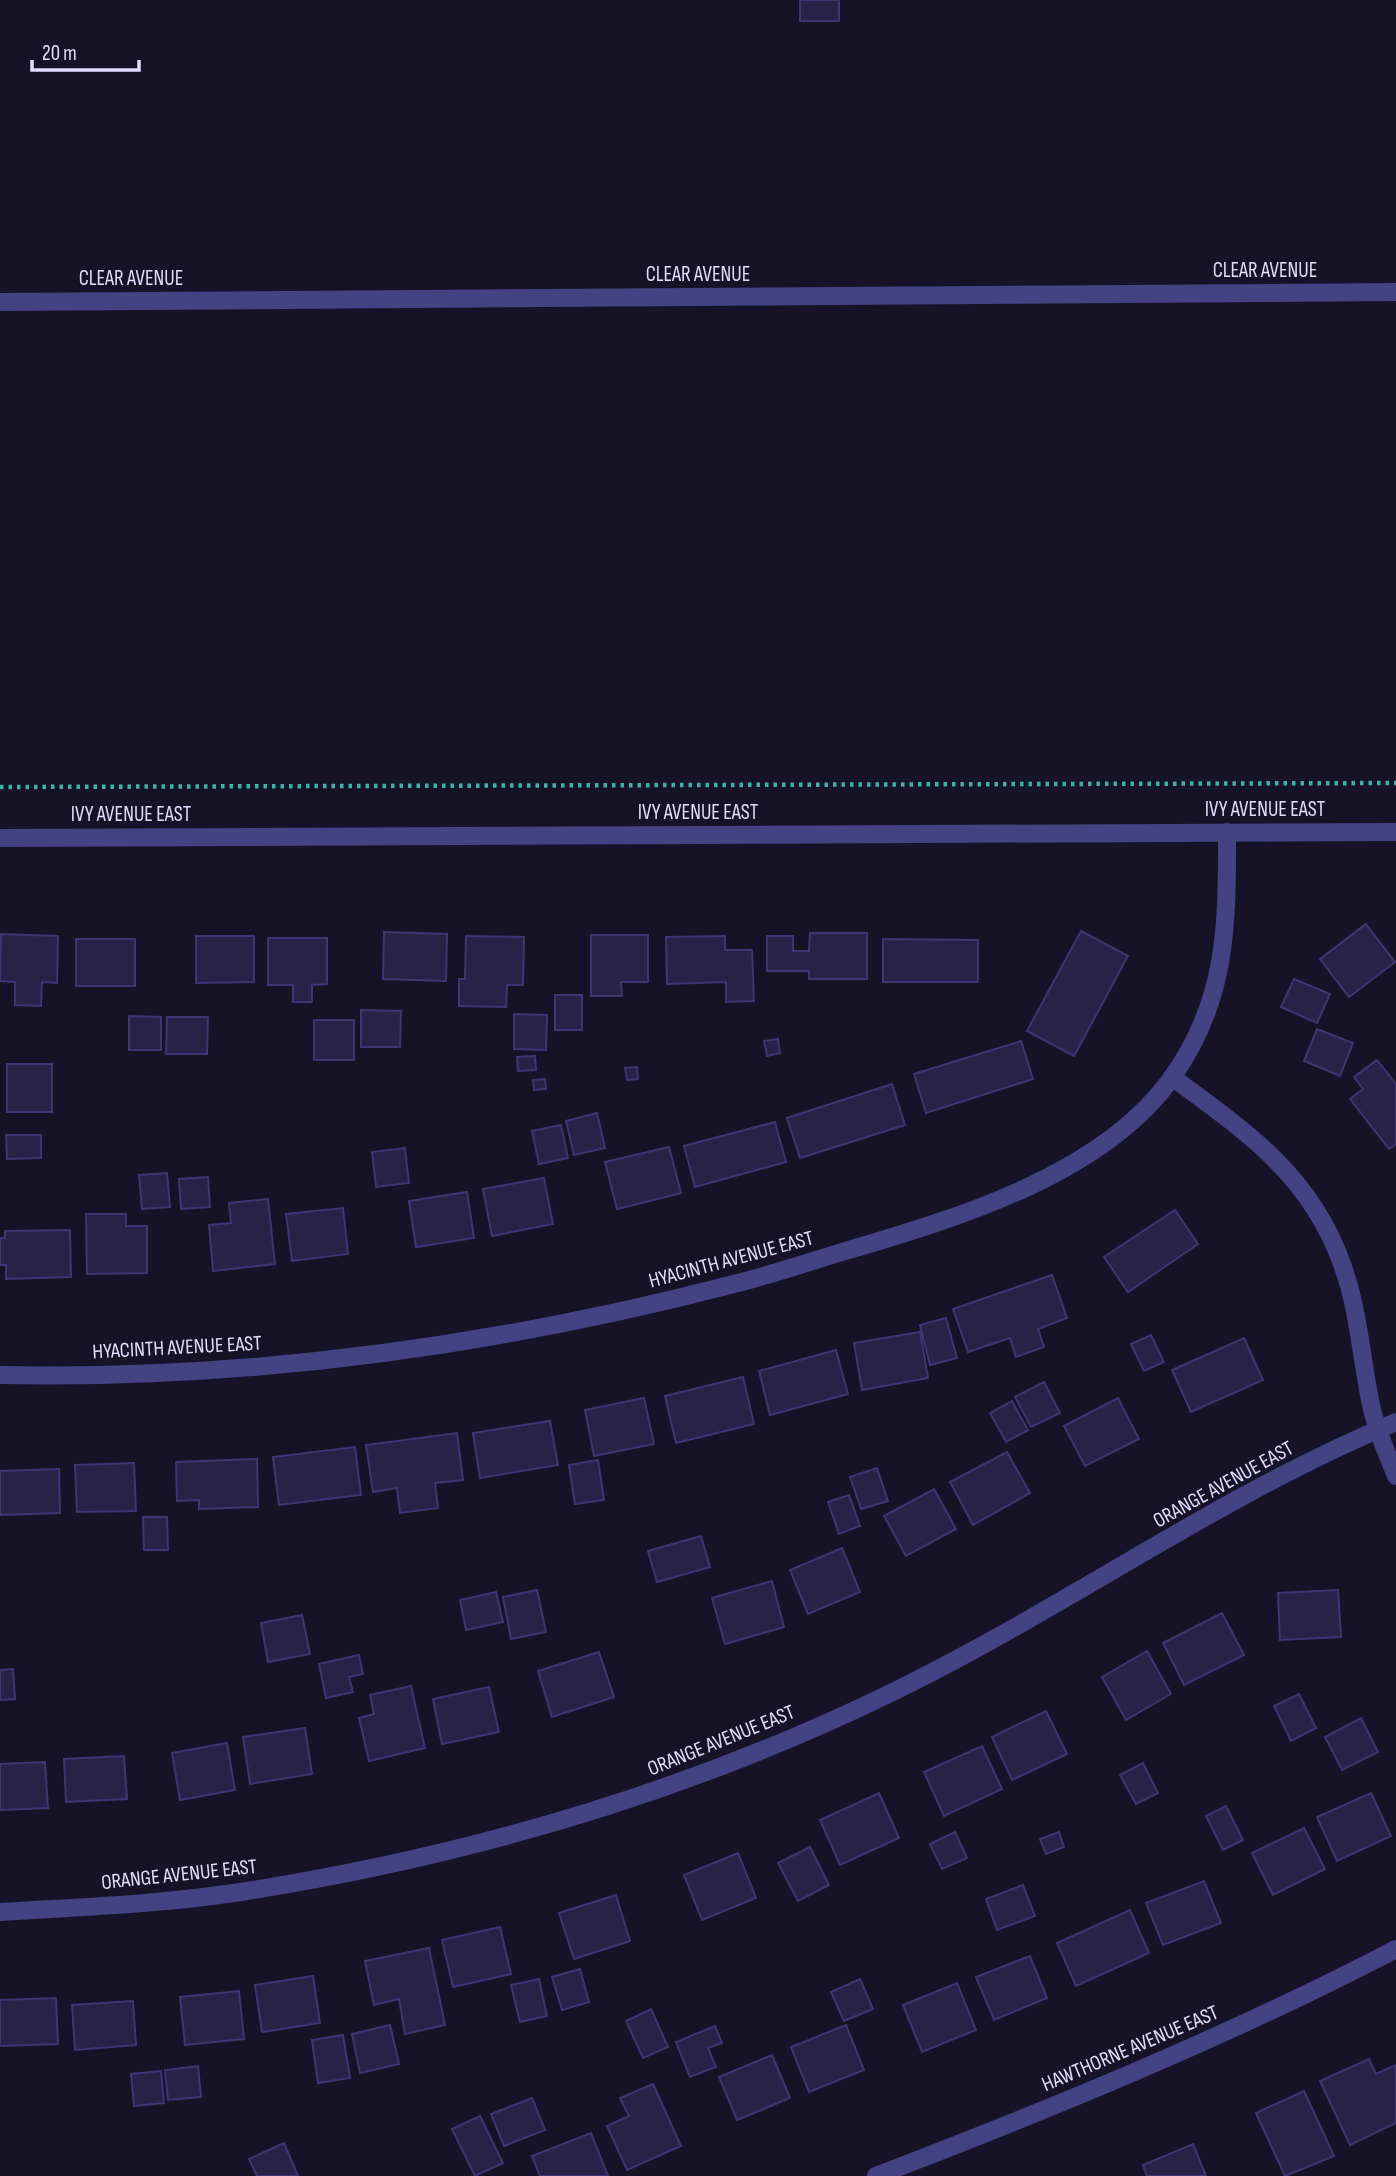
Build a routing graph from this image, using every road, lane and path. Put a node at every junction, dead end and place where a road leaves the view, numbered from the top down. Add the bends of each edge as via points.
1 (1396, 292) edge
2 (0, 302) edge
3 (1396, 783) edge
4 (0, 788) edge
5 (1227, 832) junction
6 (1396, 832) edge
7 (0, 838) edge
8 (1172, 1077) junction
9 (0, 1375) edge
10 (1396, 1422) edge
11 (1378, 1430) junction
12 (1396, 1476) edge
13 (0, 1912) edge
14 (1396, 1950) edge
15 (876, 2176) edge

1 - 2 street, CLEAR AVENUE
3 - 4 path
5 - 6 street, IVY AVENUE EAST
5 - 7 street, IVY AVENUE EAST
5 - 8 street, HYACINTH AVENUE EAST via 1227,912 1217,982 1200,1031
8 - 9 street, HYACINTH AVENUE EAST via 1131,1124 1090,1155 1044,1179 898,1236 736,1284 573,1322 291,1364 136,1374
8 - 11 street via 1254,1138 1291,1175 1320,1217 1342,1264
10 - 11 street, ORANGE AVENUE EAST
11 - 12 street
11 - 13 street, ORANGE AVENUE EAST via 1276,1478 897,1690 780,1744 646,1794 523,1833 384,1867 244,1891
14 - 15 street, HAWTHORNE AVENUE EAST via 1115,2082

